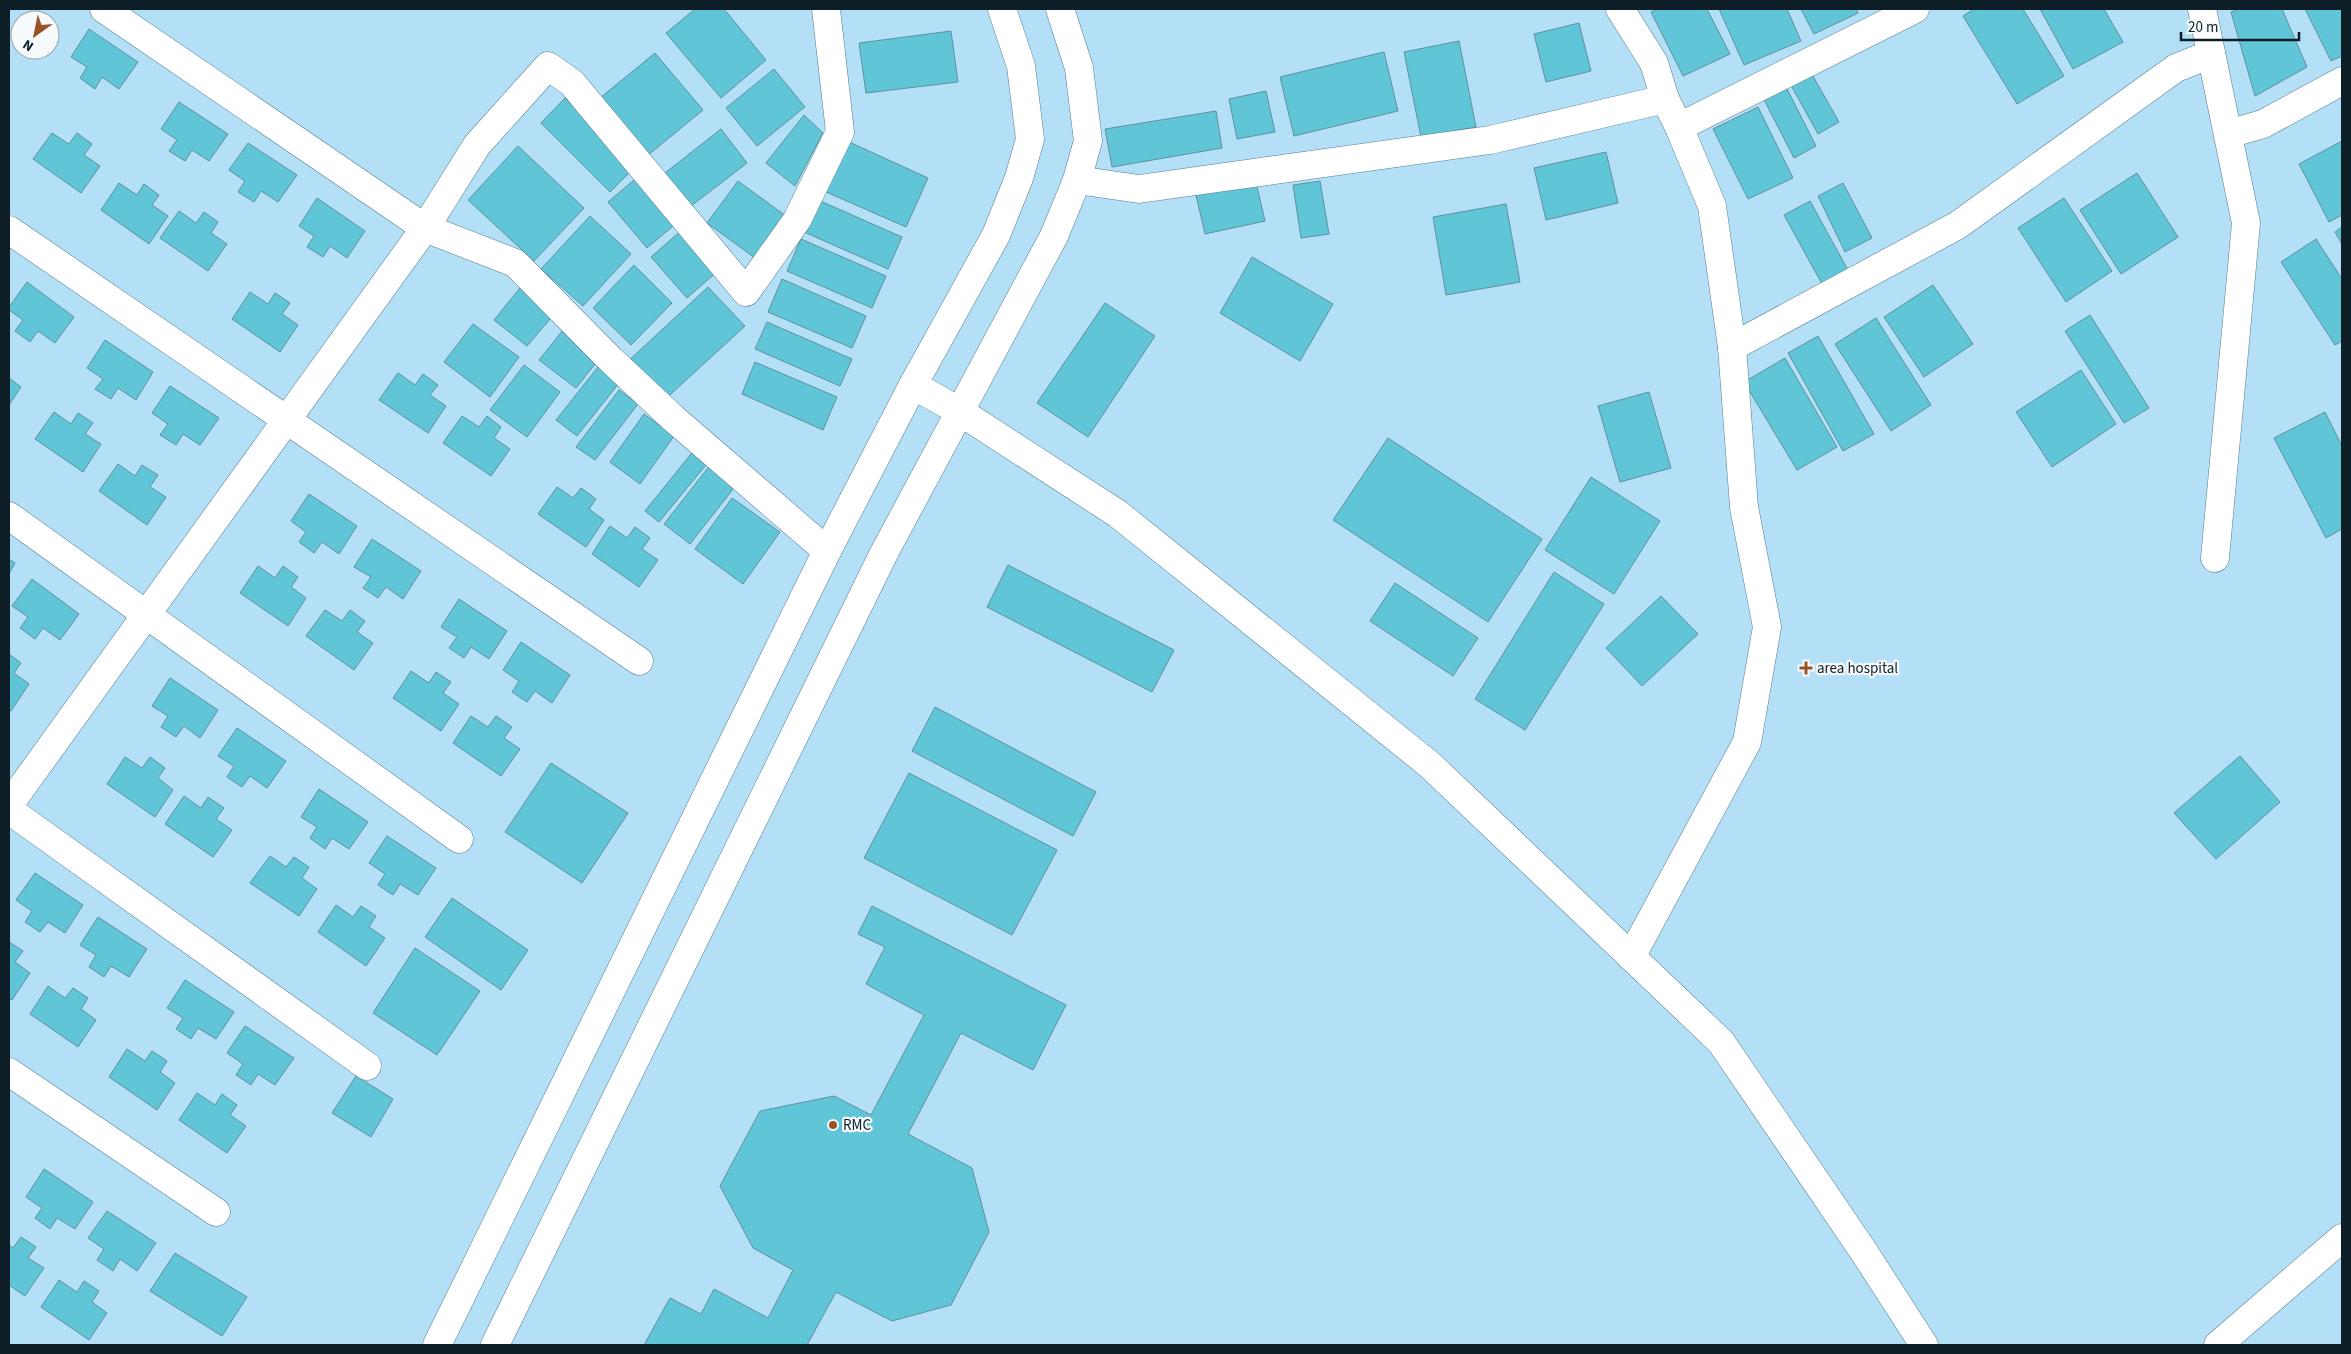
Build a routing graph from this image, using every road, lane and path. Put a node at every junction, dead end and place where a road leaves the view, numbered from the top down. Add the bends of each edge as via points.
1 (104, 9) edge
2 (826, 9) edge
3 (1002, 9) edge
4 (1060, 9) edge
5 (1620, 9) edge
6 (1915, 9) edge
7 (2202, 9) edge
8 (2211, 54) junction
9 (2342, 81) edge
10 (1665, 100) junction
11 (1679, 127) junction
12 (2228, 134) junction
13 (1076, 180) junction
14 (425, 228) junction
15 (9, 230) edge
16 (1732, 347) junction
17 (913, 385) junction
18 (959, 411) junction
19 (287, 420) junction
20 (9, 516) edge
21 (827, 551) junction
22 (2215, 558) dead end
23 (146, 615) junction
24 (639, 661) dead end
25 (9, 805) edge
26 (9, 810) edge
27 (459, 839) dead end
28 (1631, 957) junction
29 (368, 1066) dead end
30 (9, 1072) edge
31 (216, 1212) dead end
32 (2342, 1238) edge
33 (437, 1345) edge
34 (495, 1345) edge
35 (1924, 1345) edge
36 (2218, 1345) edge

1 - 14 street
2 - 14 street via 840,132 797,220 746,292 572,83 548,66 477,145
3 - 17 street via 1021,66 1030,139 1019,178 996,235
4 - 13 street via 1079,68 1088,141
5 - 10 street via 1654,63
6 - 11 street
7 - 8 street
8 - 12 street
8 - 16 street via 2176,68 1958,225
9 - 12 street via 2263,124
10 - 11 street
10 - 13 street via 1490,140 1139,189
11 - 16 street via 1712,206
12 - 22 street via 2246,223
13 - 18 street via 1054,236
14 - 19 street
14 - 21 street via 515,263 610,359
15 - 19 street
16 - 28 street via 1744,508 1767,627 1746,742
17 - 18 street
17 - 21 street
18 - 28 street via 1118,514 1430,765
18 - 34 street via 884,553
19 - 23 street
19 - 24 street
20 - 23 street
21 - 33 street
23 - 25 street
23 - 27 street
26 - 29 street
28 - 35 street via 1721,1042
30 - 31 street
32 - 36 street

